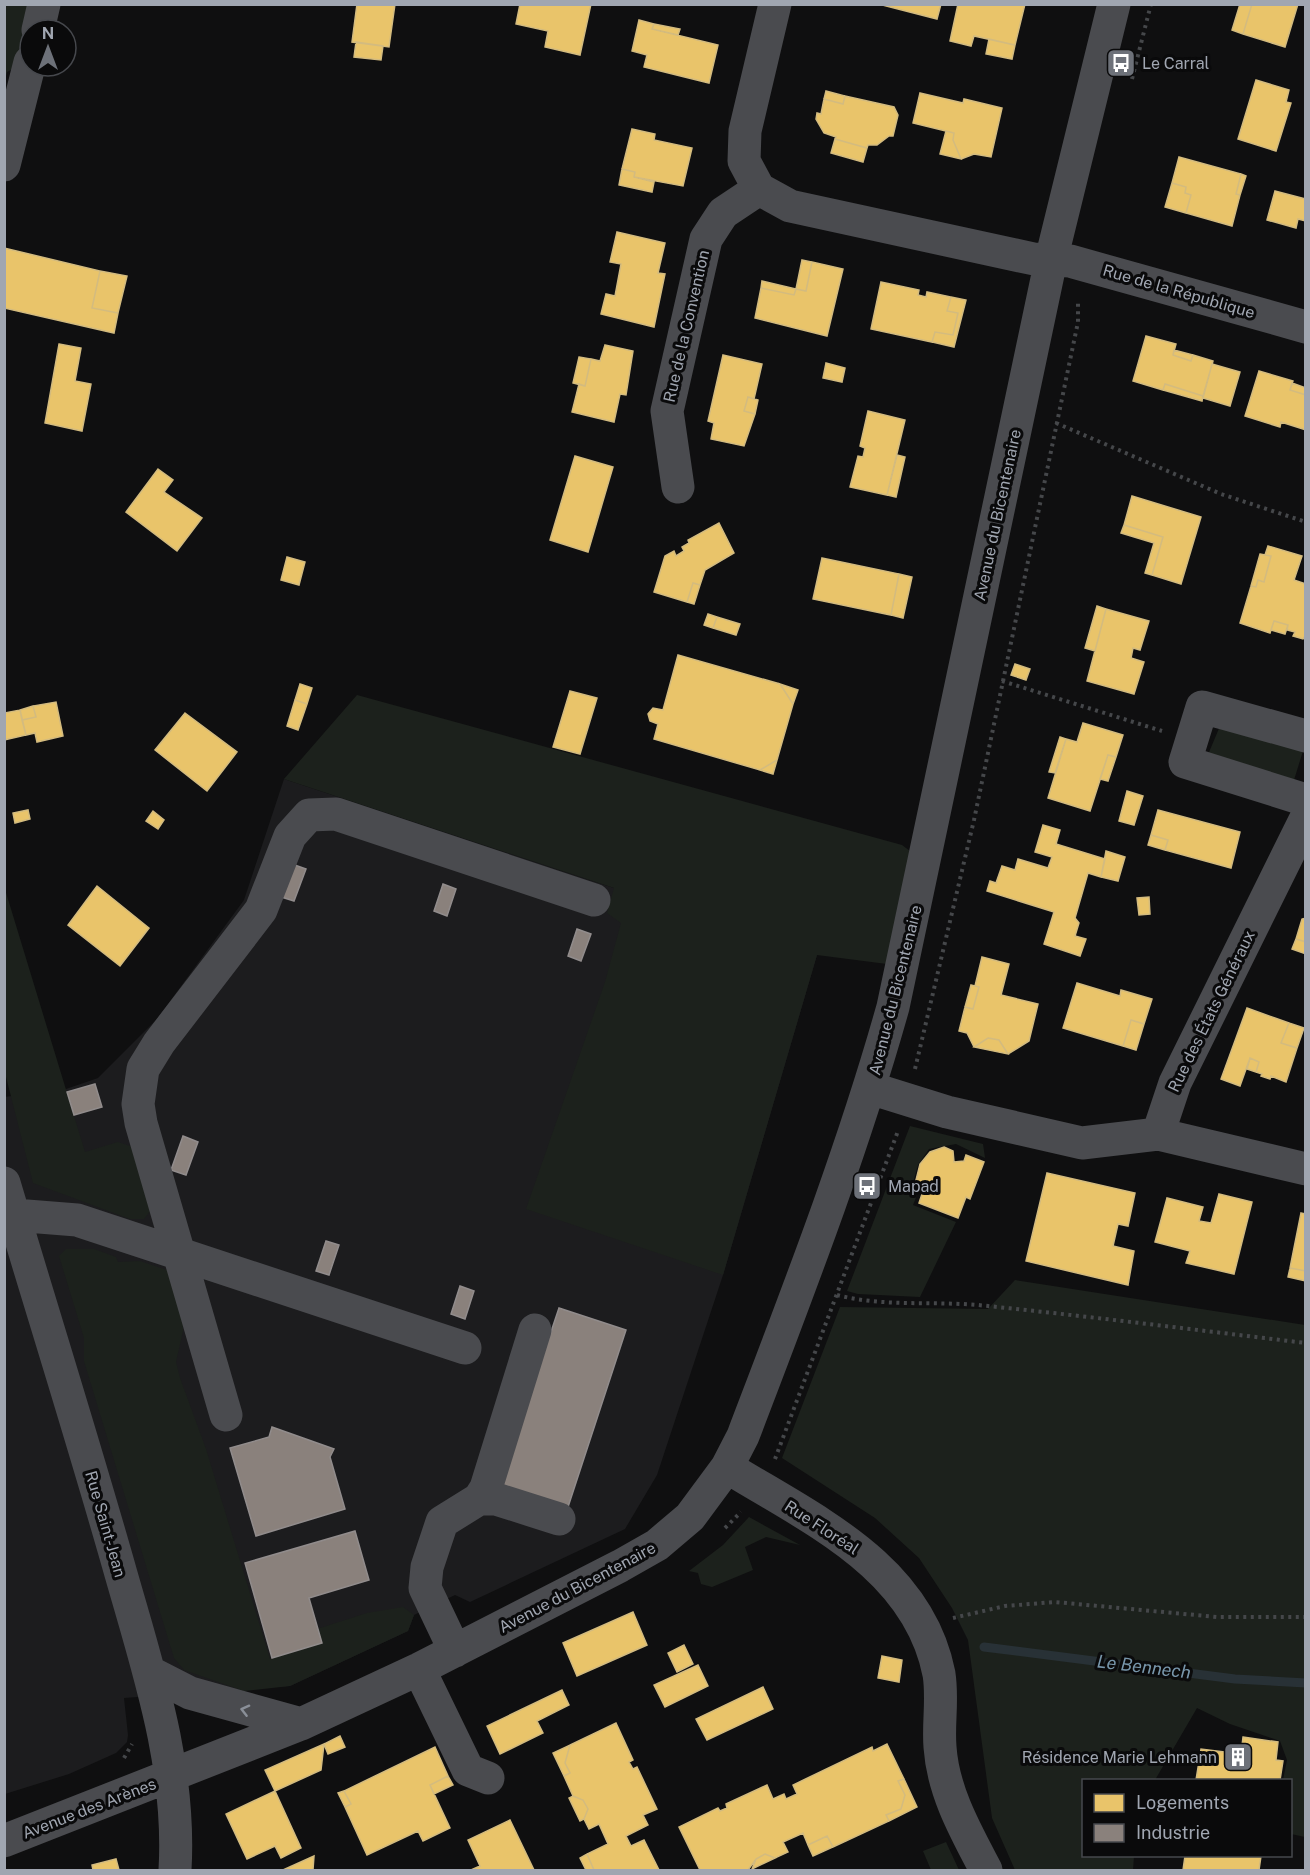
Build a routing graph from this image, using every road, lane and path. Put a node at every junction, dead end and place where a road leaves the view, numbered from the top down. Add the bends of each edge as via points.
1 (775, 4) edge
2 (1114, 4) edge
3 (26, 78) edge
4 (4, 165) edge
5 (759, 189) junction
6 (1051, 260) junction
7 (1305, 327) edge
8 (1056, 423) dead end
9 (678, 487) dead end
10 (1305, 522) edge
11 (1002, 681) dead end
12 (1305, 736) edge
13 (1191, 741) junction
14 (1305, 800) edge
15 (1305, 818) edge
16 (594, 900) dead end
17 (870, 1088) junction
18 (1158, 1134) junction
19 (1305, 1169) edge
20 (4, 1183) edge
21 (14, 1215) junction
22 (181, 1255) junction
23 (837, 1295) dead end
24 (535, 1330) dead end
25 (1305, 1343) edge
26 (465, 1348) dead end
27 (226, 1414) dead end
28 (727, 1467) junction
29 (479, 1499) junction
30 (559, 1519) dead end
31 (1305, 1617) edge
32 (949, 1619) dead end
33 (455, 1651) junction
34 (419, 1669) junction
35 (149, 1672) junction
36 (302, 1724) junction
37 (172, 1775) junction
38 (488, 1778) dead end
39 (4, 1841) edge
40 (175, 1870) edge
41 (986, 1870) edge

1 - 5 street via 745,131 744,161
2 - 6 street, Avenue du Bicentenaire
3 - 4 street
5 - 6 street via 790,206
5 - 9 street, Rue de la Convention via 723,213 706,239 667,411
6 - 7 street, Rue de la République via 1070,261
6 - 17 street, Avenue du Bicentenaire via 913,923
8 - 10 path via 1221,494
11 - 13 path
12 - 13 street via 1202,707
13 - 14 street via 1185,762
15 - 18 street, Rue des États Généraux via 1175,1083
16 - 22 street via 336,814 309,815 290,836 261,910 143,1069 138,1104 141,1123
17 - 18 street via 947,1112 1082,1143
17 - 28 street, Avenue du Bicentenaire via 759,1396
18 - 19 street
20 - 21 street, Rue Saint-Jean
21 - 22 street via 77,1220
21 - 35 street, Rue Saint-Jean
22 - 26 street
22 - 27 street
23 - 25 path via 857,1301 956,1303 1091,1316
24 - 29 street via 486,1488
28 - 33 street, Avenue du Bicentenaire via 690,1517 657,1545
28 - 41 street, Rue Floréal via 850,1542 894,1584 922,1623 938,1672 940,1746 946,1784
29 - 30 street via 496,1499
29 - 33 street via 442,1522 427,1567 425,1588
31 - 32 path via 1217,1617 1055,1602 1005,1606
33 - 34 street, Avenue du Bicentenaire
34 - 36 street, Avenue du Bicentenaire
34 - 38 street via 468,1770
36 -> 35 street via 190,1693
35 - 37 street, Rue Saint-Jean
36 - 37 street, Avenue du Bicentenaire
37 - 39 street, Avenue des Arènes
37 - 40 street, Rue Saint-Jean

